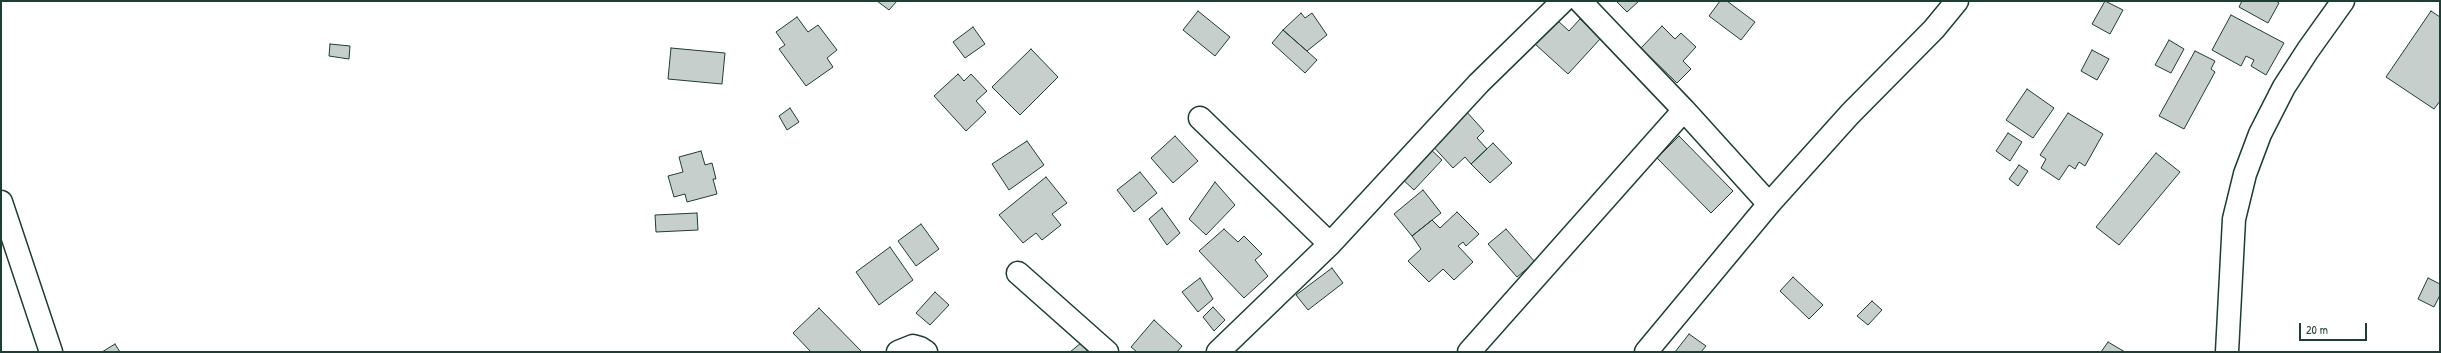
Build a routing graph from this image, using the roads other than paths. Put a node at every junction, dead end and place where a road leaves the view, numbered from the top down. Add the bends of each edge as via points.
1 (1563, 1) edge
2 (1580, 1) edge
3 (1957, 1) edge
4 (2343, 1) edge
5 (1684, 110) junction
6 (1200, 118) dead end
7 (1, 202) edge
8 (1769, 204) junction
9 (1330, 244) junction
10 (1018, 273) dead end
11 (51, 352) edge
12 (898, 352) edge
13 (926, 352) edge
14 (1107, 352) edge
15 (1218, 352) edge
16 (1469, 352) edge
17 (1646, 352) edge
18 (2227, 352) edge

1 - 9 street via 1479,83
2 - 5 street
3 - 8 street via 1934,29 1850,114
4 - 18 street via 2284,87 2260,134 2245,174 2234,219
5 - 8 street
5 - 16 street
6 - 9 street
7 - 11 street
8 - 17 street
9 - 15 street
10 - 14 street
12 - 13 street via 913,346

